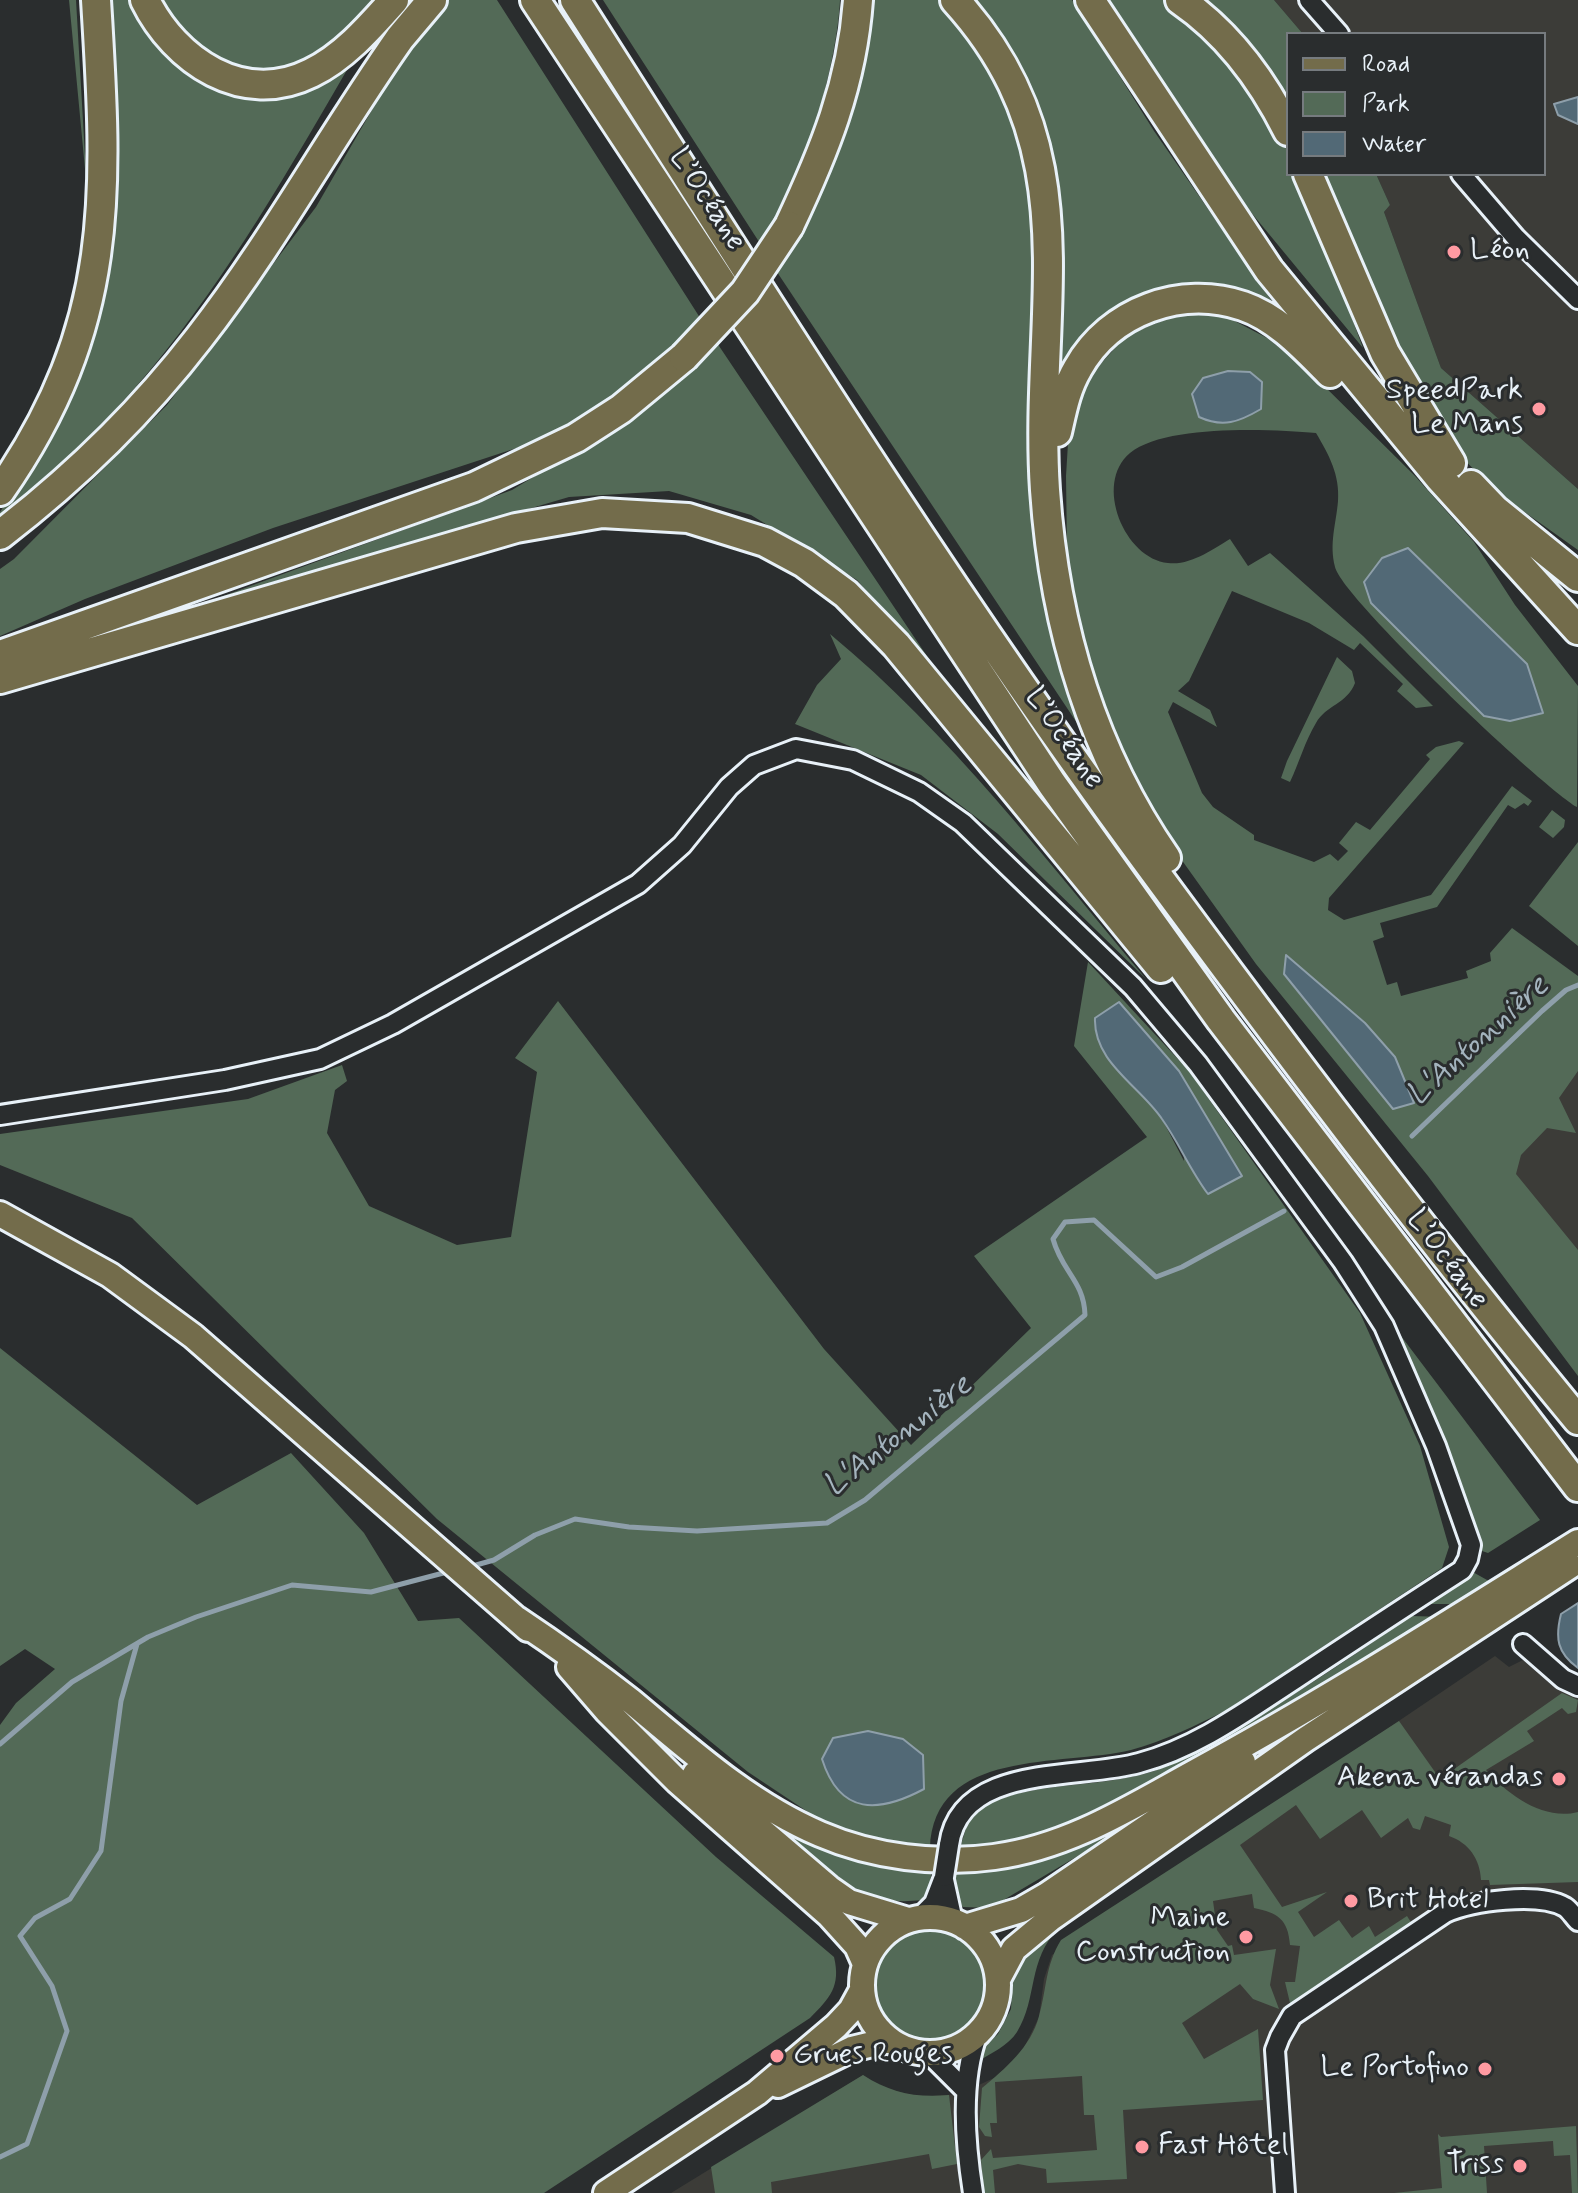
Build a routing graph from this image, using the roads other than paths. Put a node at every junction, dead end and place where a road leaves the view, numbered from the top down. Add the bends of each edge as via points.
1 (96, 0) edge
2 (145, 0) edge
3 (394, 0) edge
4 (409, 0) edge
5 (432, 0) edge
6 (535, 0) edge
7 (575, 0) edge
8 (858, 0) edge
9 (955, 0) edge
10 (1090, 0) edge
11 (1180, 0) edge
12 (1309, 0) edge
13 (1337, 32) edge
14 (1286, 128) edge
15 (313, 169) junction
16 (1309, 176) edge
17 (1463, 176) edge
18 (1578, 299) edge
19 (1445, 470) junction
20 (0, 491) edge
21 (0, 535) edge
22 (1050, 548) junction
23 (1578, 577) edge
24 (1578, 630) edge
25 (0, 655) edge
26 (0, 679) edge
27 (1223, 962) junction
28 (1221, 1020) junction
29 (0, 1115) edge
30 (0, 1214) edge
31 (1578, 1420) edge
32 (1578, 1487) edge
33 (1578, 1542) edge
34 (1578, 1561) edge
35 (517, 1619) junction
36 (1454, 1620) junction
37 (1523, 1644) dead end
38 (572, 1669) junction
39 (1578, 1686) edge
40 (944, 1877) junction
41 (914, 1919) junction
42 (1578, 1921) edge
43 (959, 1924) junction
44 (865, 1964) junction
45 (998, 1979) junction
46 (862, 1990) junction
47 (978, 2033) junction
48 (889, 2040) junction
49 (928, 2053) junction
50 (966, 2091) junction
51 (757, 2093) junction
52 (606, 2193) edge
53 (973, 2193) edge
54 (1285, 2193) edge

1 - 20 highway via 104,182 96,268 63,379
2 - 3 highway via 165,34 202,67 232,80 267,84 309,75 326,65
4 - 15 highway via 369,54 312,152
5 - 15 highway via 400,38
6 - 28 highway, L’Océane via 940,619
7 - 27 highway, L’Océane via 931,548 1139,851
8 - 25 highway, bridge via 828,142 789,226 745,292 684,357 621,409 576,438 474,487
9 - 22 highway via 982,33 1020,99 1041,172 1050,240 1045,486
10 - 19 highway via 1254,251
11 - 14 highway via 1217,29 1248,65
12 - 13 street
15 - 21 highway via 237,286 152,395 117,433
16 - 19 highway via 1385,353
17 - 18 street
19 - 22 highway via 1424,468 1271,320 1243,306 1213,300 1166,302 1113,327 1078,368 1057,436 1057,532
19 - 23 highway
19 - 24 highway
22 - 27 highway via 1068,642 1104,747 1155,841 1216,930
26 - 28 highway via 559,519 643,513 724,527 778,549 846,594 942,700 1186,1000
27 - 31 highway, L’Océane via 1421,1226
28 - 32 highway, L’Océane
29 - 40 street, bridge via 225,1080 320,1059 393,1024 638,884 682,845 729,787 775,754 796,749 853,760 919,792 963,823 1133,987 1198,1064 1343,1262 1384,1326 1436,1446 1471,1545 1462,1570 1223,1727 1139,1763 1004,1784 969,1802 951,1830
30 - 35 main road via 76,1253 143,1297
33 - 36 main road
34 - 45 main road via 1318,1731 1050,1919 1014,1949
35 - 36 main road via 769,1808 822,1835 880,1852 936,1860 1019,1852 1111,1819 1303,1713
35 - 38 main road
36 - 43 main road via 1047,1895 1021,1910
37 - 39 street
38 - 41 main road via 829,1888 849,1902
38 - 44 main road via 677,1781 829,1915 857,1946
40 - 41 street via 934,1903
40 - 43 street
41 - 43 main road
41 - 44 main road via 881,1937
42 - 54 street via 1566,1907 1543,1902 1464,1905 1292,2016 1275,2050
43 - 45 main road via 988,1949
44 - 46 main road
45 - 47 main road via 993,2012
46 - 48 main road via 872,2021
46 - 51 main road via 836,2026
47 - 49 main road via 955,2049
47 - 50 street
48 - 49 main road
48 - 51 main road via 852,2049
49 - 50 street
50 - 53 street
51 - 52 main road

